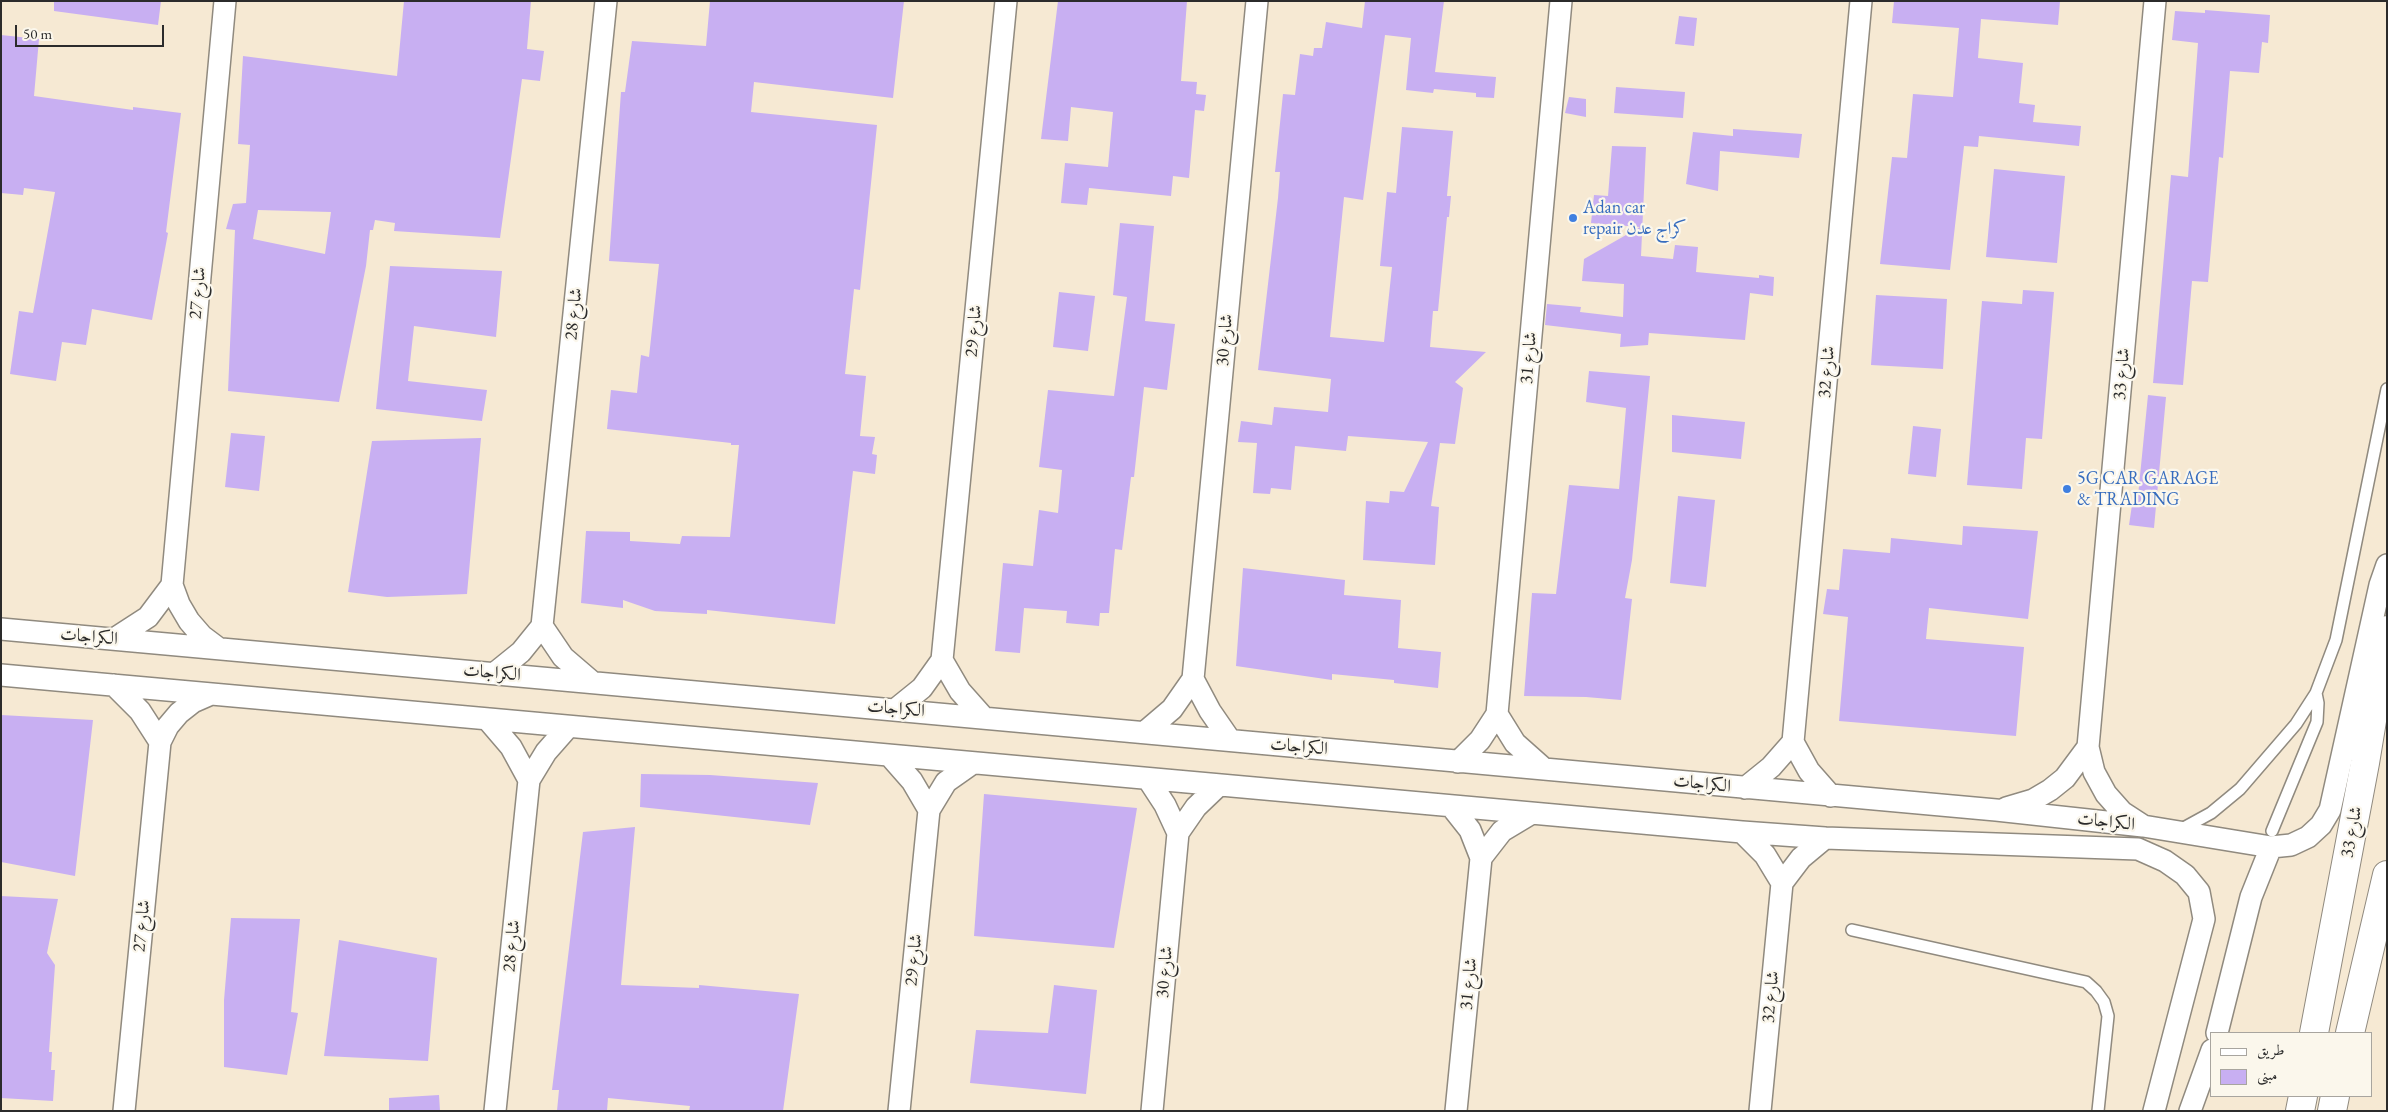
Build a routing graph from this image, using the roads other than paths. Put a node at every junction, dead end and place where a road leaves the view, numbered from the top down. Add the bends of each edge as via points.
1 (225, 1) edge
2 (606, 1) edge
3 (1006, 1) edge
4 (1258, 1) edge
5 (1561, 1) edge
6 (1861, 1) edge
7 (2155, 1) edge
8 (2387, 389) edge
9 (2387, 565) edge
10 (172, 585) junction
11 (542, 626) junction
12 (1, 628) edge
13 (2387, 630) edge
14 (114, 639) junction
15 (218, 648) junction
16 (942, 660) junction
17 (495, 673) junction
18 (1, 675) edge
19 (1193, 679) junction
20 (591, 681) junction
21 (114, 685) junction
22 (2316, 693) junction
23 (209, 695) junction
24 (896, 709) junction
25 (1497, 714) junction
26 (984, 718) junction
27 (487, 719) junction
28 (568, 727) junction
29 (1145, 732) junction
30 (1230, 740) junction
31 (160, 742) junction
32 (1792, 742) junction
33 (2088, 747) junction
34 (890, 756) junction
35 (1458, 762) junction
36 (973, 763) junction
37 (1542, 767) junction
38 (1148, 779) junction
39 (529, 780) junction
40 (1218, 785) junction
41 (1745, 788) junction
42 (1831, 796) junction
43 (1451, 806) junction
44 (929, 810) junction
45 (1996, 810) junction
46 (1532, 813) junction
47 (2143, 826) junction
48 (2179, 831) junction
49 (1742, 832) junction
50 (1178, 833) junction
51 (1825, 838) junction
52 (2271, 839) junction
53 (1481, 858) junction
54 (2387, 876) edge
55 (1782, 883) junction
56 (1852, 930) dead end
57 (2217, 1032) edge
58 (2314, 1032) edge
59 (2350, 1032) edge
60 (2210, 1056) edge
61 (2303, 1097) edge
62 (2335, 1097) edge
63 (124, 1111) edge
64 (495, 1111) edge
65 (899, 1111) edge
66 (1152, 1111) edge
67 (1456, 1111) edge
68 (1760, 1111) edge
69 (2098, 1111) edge
70 (2154, 1111) edge
71 (2190, 1111) edge
72 (2300, 1111) edge
73 (2332, 1111) edge

1 - 10 street, شارع 27
2 - 11 street, شارع 28
3 - 16 street, شارع 29
4 - 19 street, شارع 30
5 - 25 street, شارع 31
6 - 32 street, شارع 32
7 - 33 street, شارع 33
8 - 22 lane via 2336,640
9 - 52 street, الكراجات via 2330,810 2308,837 2291,845
10 - 14 street via 148,617
10 - 15 street, شارع 27 via 189,621
11 - 17 street via 521,652
11 - 20 street via 563,657
12 - 14 street, الكراجات
13 - 58 main road, شارع 33
14 - 15 street, الكراجات
15 - 17 street, الكراجات
16 - 24 street, شارع 29 via 922,688
16 - 26 street via 960,691
17 - 20 street, الكراجات
18 - 21 street, الكراجات
19 - 29 street, شارع 30 via 1172,709
19 - 30 street
20 - 24 street, الكراجات
21 - 23 street, الكراجات
21 - 31 street via 140,711
22 - 48 lane via 2296,724 2240,789
22 - 52 lane via 2316,722
23 - 27 street, الكراجات
23 - 31 street, شارع 27 via 179,713
24 - 26 street, الكراجات
25 - 35 street, شارع 31 via 1480,740
25 - 37 street via 1515,743
26 - 29 street, الكراجات
27 - 28 street, الكراجات
27 - 39 street via 511,747
28 - 34 street, الكراجات
28 - 39 street, شارع 28 via 546,752
29 - 30 street, الكراجات
30 - 35 street, الكراجات
31 - 63 street, شارع 27
32 - 41 street via 1771,767
32 - 42 street via 1809,771
33 - 45 street via 2065,778 2050,790 2015,807
33 - 47 street, شارع 33 via 2094,772 2106,794 2122,812
34 - 36 street, الكراجات
34 - 44 street via 912,781
35 - 37 street, الكراجات
36 - 38 street, الكراجات
36 - 44 street, شارع 29 via 946,782
37 - 41 street, الكراجات
38 - 40 street, الكراجات
38 - 50 street
39 - 64 street, شارع 28
40 - 43 street, الكراجات
40 - 50 street, شارع 30 via 1196,807
41 - 42 street, الكراجات
42 - 45 street, الكراجات
43 - 46 street, الكراجات
43 - 53 street, شارع 31 via 1470,830
44 - 65 street, شارع 29
45 - 47 street, الكراجات
46 - 49 street, الكراجات
46 - 53 street via 1502,831
47 - 48 street, الكراجات
48 - 52 street, الكراجات
49 - 51 street, الكراجات
49 - 55 street via 1765,855
50 - 66 street, شارع 30
51 - 55 street via 1801,858
51 - 70 street, الكراجات via 2138,849 2165,861 2185,875 2199,892 2204,919
52 - 57 street via 2251,897
53 - 67 street, شارع 31
54 - 59 main road
55 - 68 street, شارع 32
56 - 69 lane via 2086,982 2104,1002 2108,1016
60 - 71 street
61 - 72 main road
62 - 73 main road

